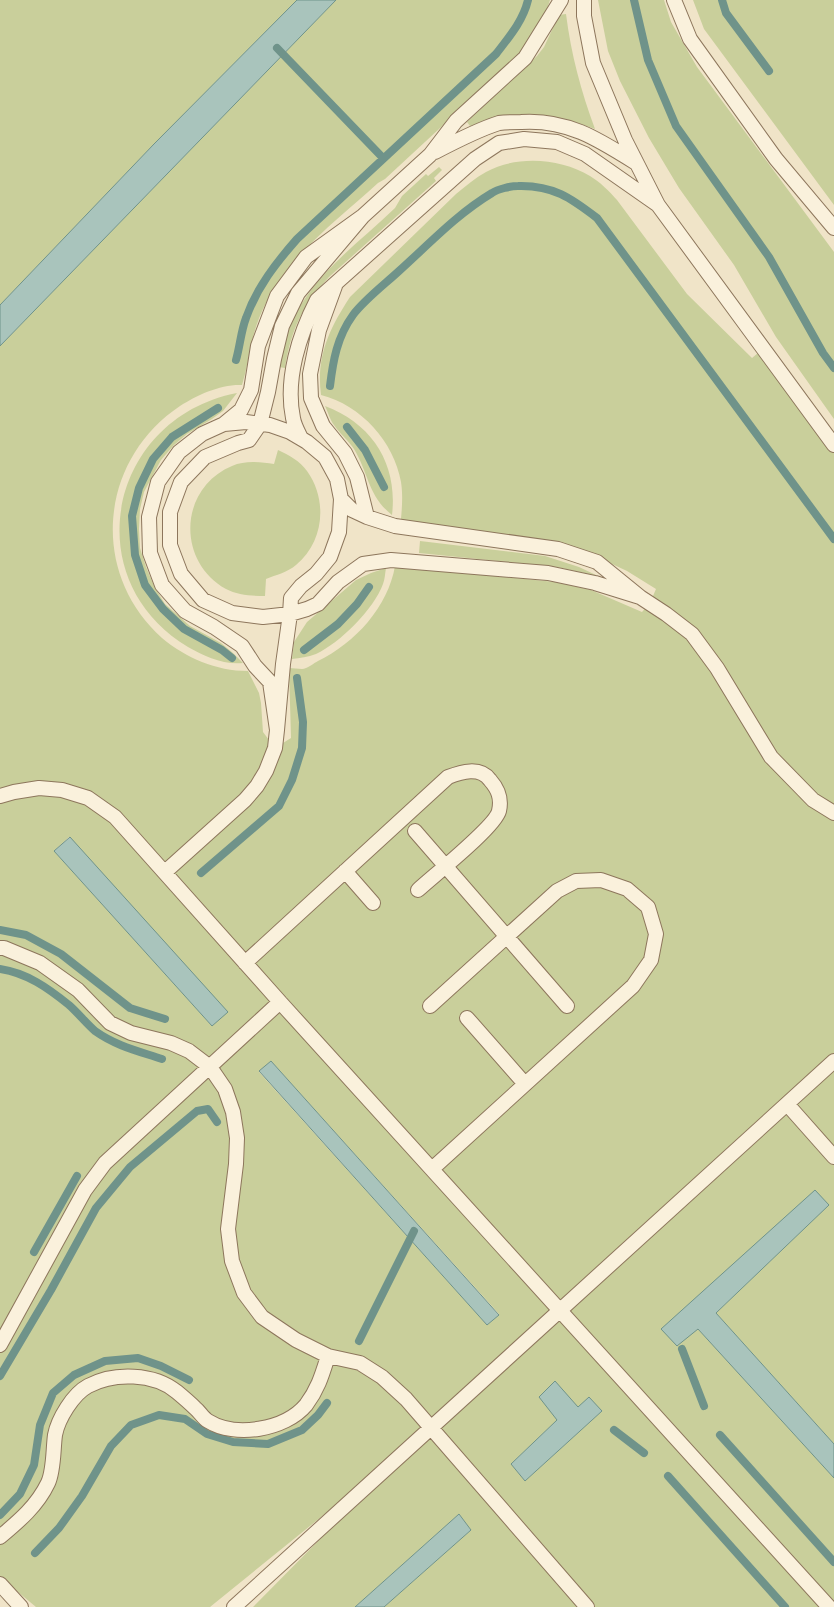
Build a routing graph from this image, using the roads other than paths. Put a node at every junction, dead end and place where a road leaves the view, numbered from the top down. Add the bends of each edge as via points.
1 (561, 0) edge
2 (584, 0) edge
3 (674, 0) edge
4 (430, 155) junction
5 (636, 163) junction
6 (658, 205) junction
7 (363, 216) junction
8 (834, 228) edge
9 (337, 282) junction
10 (224, 424) junction
11 (260, 424) junction
12 (301, 438) junction
13 (834, 445) edge
14 (341, 499) junction
15 (366, 517) junction
16 (640, 597) junction
17 (290, 614) junction
18 (277, 730) junction
19 (0, 796) edge
20 (834, 813) edge
21 (415, 831) dead end
22 (445, 865) junction
23 (345, 871) junction
24 (165, 872) junction
25 (418, 890) dead end
26 (373, 903) dead end
27 (507, 937) junction
28 (0, 948) edge
29 (245, 963) junction
30 (280, 1002) junction
31 (430, 1006) dead end
32 (567, 1006) dead end
33 (468, 1018) dead end
34 (834, 1061) edge
35 (210, 1067) junction
36 (525, 1084) junction
37 (787, 1104) junction
38 (834, 1157) edge
39 (432, 1169) junction
40 (561, 1310) junction
41 (0, 1345) edge
42 (328, 1356) junction
43 (430, 1428) junction
44 (0, 1537) edge
45 (0, 1584) edge
46 (21, 1607) edge
47 (234, 1607) edge
48 (586, 1607) edge
49 (829, 1607) edge

1 - 4 lane via 525,58 456,121
2 - 5 lane via 584,16 593,63
3 - 8 lane via 690,39 776,159
4 - 5 lane via 471,134 500,123 535,121 567,126 599,140
4 - 7 lane
5 - 6 lane
6 - 9 lane via 585,154 557,142 524,139 499,144 475,159
6 - 13 lane
7 - 10 lane via 306,258 277,296 258,346 251,390 241,410
7 - 11 lane via 298,293 282,326
9 - 12 lane via 317,300 295,359 291,395 293,419
9 - 15 lane via 319,330 310,374 311,398 323,426 345,453 357,477
10 - 11 lane
10 - 18 lane via 202,434 179,452 158,482 149,517 150,553 162,585 185,611 242,646 255,666 270,682
11 - 12 lane via 270,425
11 - 17 lane via 249,440 238,442 205,457 181,482 170,512 170,545 181,574 203,600 232,613 263,617
12 - 14 lane via 325,457 337,479
14 - 15 lane via 352,510
14 - 17 lane via 339,532 330,557 291,598
15 - 16 lane via 395,526 558,549 597,562
16 - 17 lane via 595,582 540,572 391,560 363,564 338,582 318,604
16 - 20 lane via 692,634 717,668 771,757 813,800
17 - 18 lane
18 - 24 lane via 275,748 257,786 245,800
19 - 24 lane via 39,788 62,790 88,798 115,817
21 - 22 lane
22 - 23 lane via 488,827 499,811 499,790 487,776 468,770 448,776
22 - 25 lane
22 - 27 lane
23 - 26 lane
23 - 29 lane
24 - 29 lane
27 - 31 lane
27 - 32 lane
27 - 36 lane via 558,891 576,881 601,880 627,889 648,907 656,934 651,960 633,986
28 - 35 lane via 40,963 78,990 110,1023 131,1033 171,1043 190,1051
29 - 30 lane
30 - 35 lane
30 - 39 lane
33 - 36 lane
34 - 37 lane
35 - 41 lane via 101,1168 85,1190
35 - 42 lane via 225,1089 237,1138 228,1229 232,1261 244,1293 262,1317 296,1340
36 - 39 lane
37 - 38 lane
37 - 40 lane
39 - 40 lane
40 - 43 lane
40 - 49 lane
42 - 43 lane via 360,1362 382,1377 406,1399
42 - 44 lane via 319,1386 305,1406 283,1422 253,1430 227,1429 208,1421 176,1391 155,1380 140,1377 109,1379 87,1386 72,1400 63,1414 55,1434 49,1481 40,1498
43 - 47 lane
43 - 48 lane
45 - 46 lane

